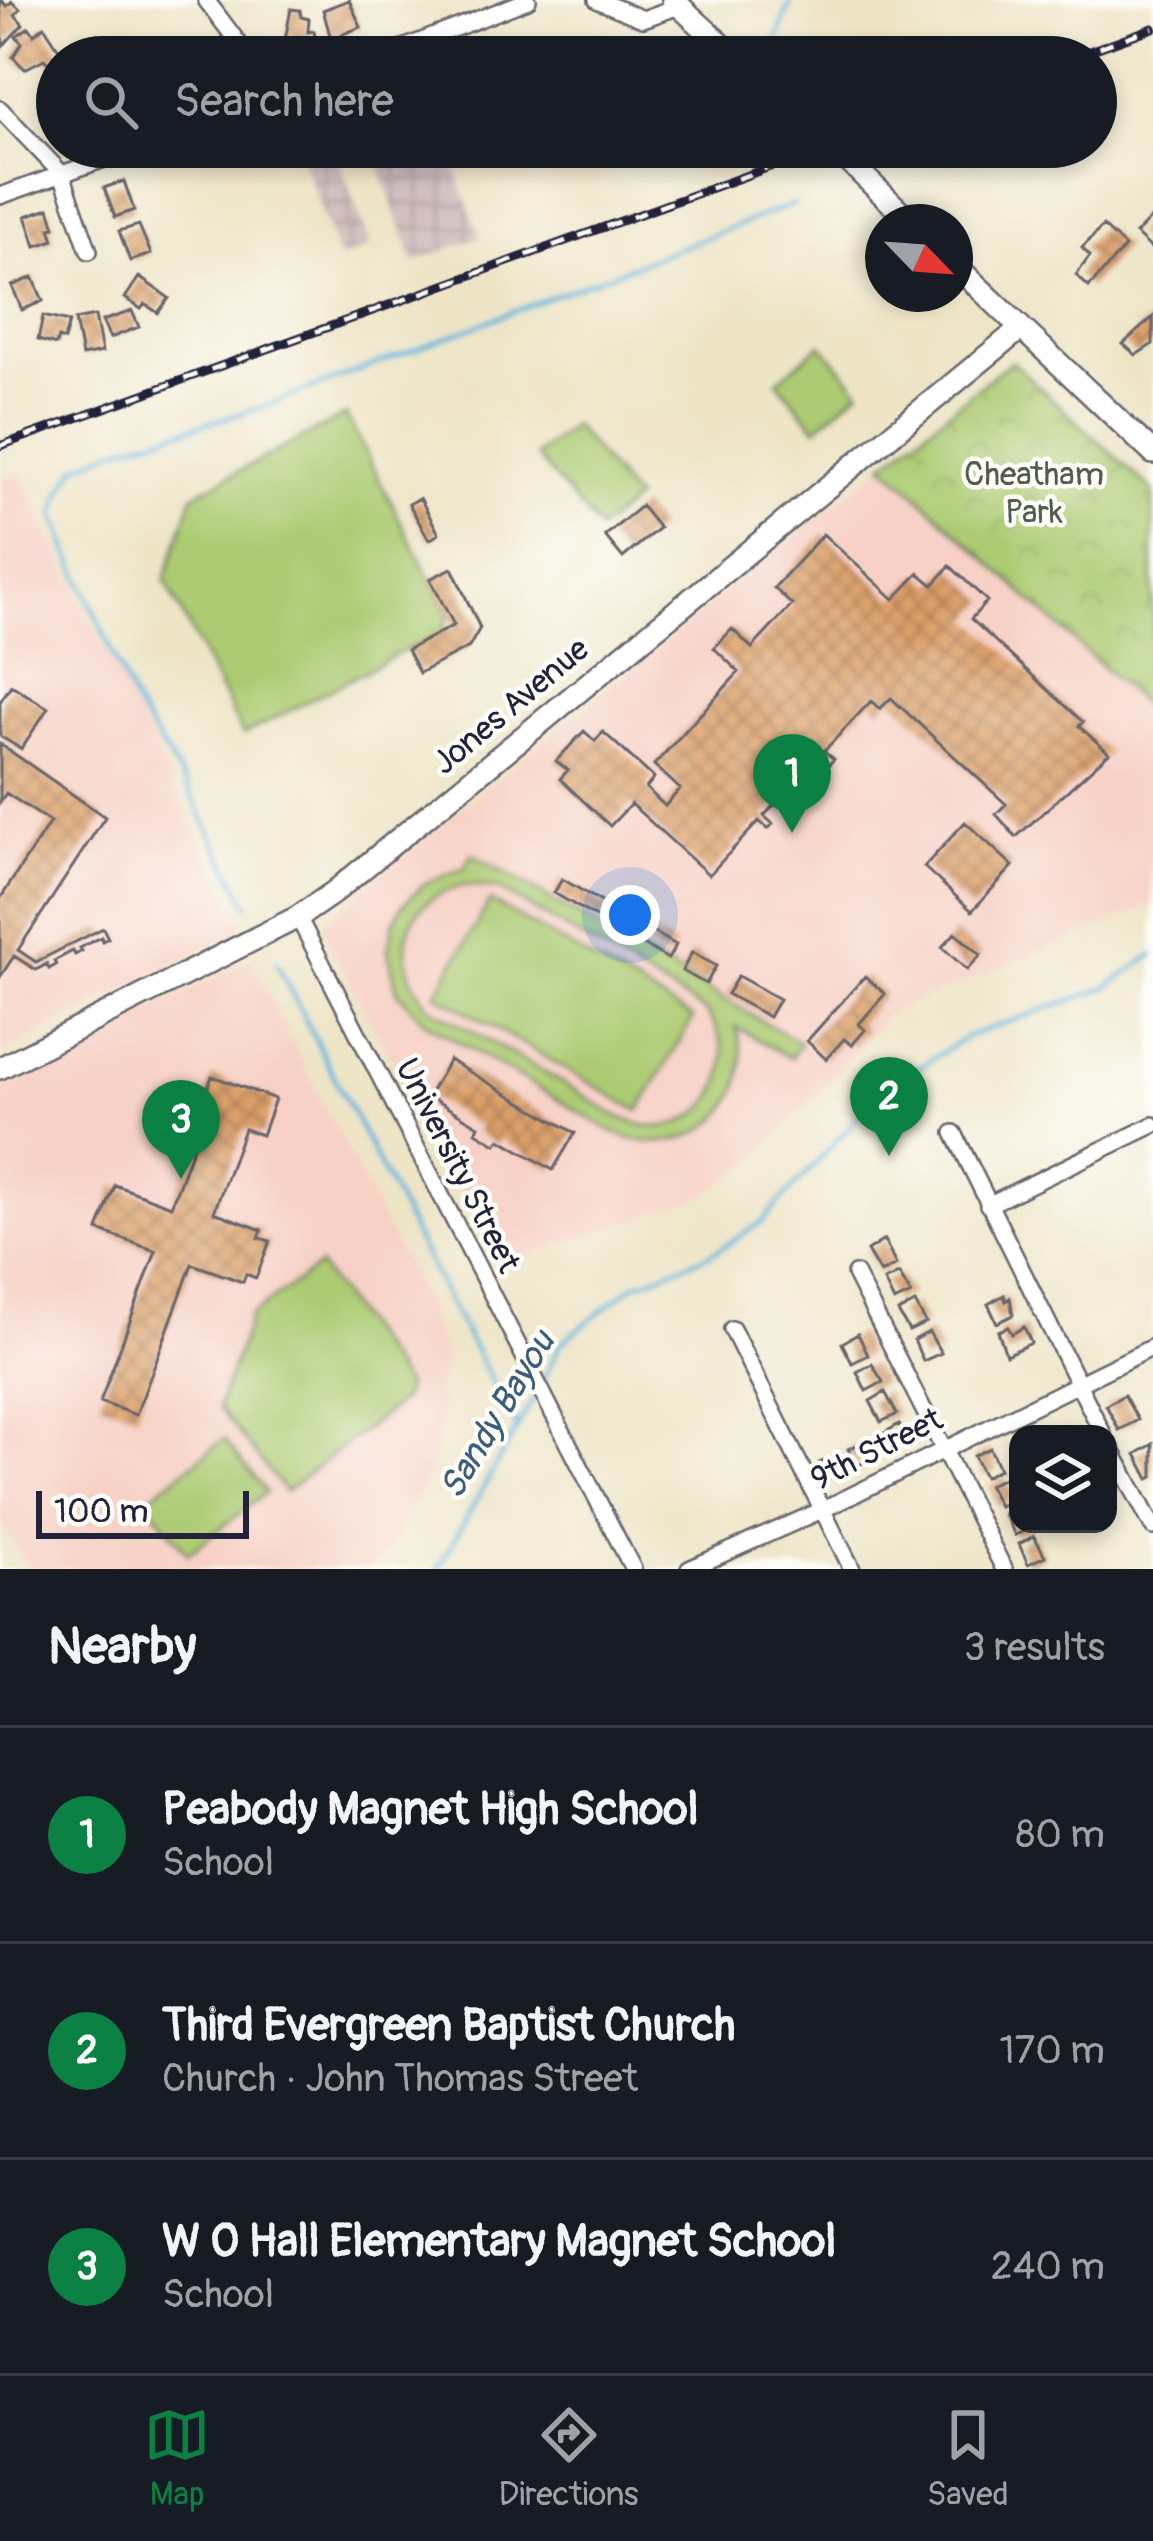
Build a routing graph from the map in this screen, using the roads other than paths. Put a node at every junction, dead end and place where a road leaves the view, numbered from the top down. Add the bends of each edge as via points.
1 (206, 0) edge
2 (529, 0) edge
3 (597, 0) edge
4 (676, 3) edge
5 (233, 36) edge
6 (435, 36) edge
7 (712, 36) edge
8 (0, 109) edge
9 (36, 147) edge
10 (55, 168) edge
11 (81, 168) edge
12 (856, 168) edge
13 (62, 175) junction
14 (0, 196) edge
15 (893, 204) edge
16 (89, 250) dead end
17 (973, 283) edge
18 (1020, 329) junction
19 (1153, 453) edge
20 (298, 917) junction
21 (0, 1068) edge
22 (1153, 1124) edge
23 (954, 1133) dead end
24 (988, 1205) junction
25 (855, 1274) dead end
26 (732, 1329) dead end
27 (1153, 1347) edge
28 (1076, 1383) junction
29 (1098, 1425) edge
30 (943, 1448) junction
31 (1117, 1460) edge
32 (820, 1511) junction
33 (1153, 1527) edge
34 (633, 1569) edge
35 (689, 1569) edge
36 (852, 1569) edge
37 (1004, 1569) edge

1 - 5 street
2 - 6 street
3 - 4 street via 643,20
4 - 7 street
8 - 9 street
10 - 13 street
11 - 13 street
12 - 15 street
13 - 14 street
13 - 16 street
17 - 18 street
18 - 19 street
18 - 20 street, Jones Avenue
20 - 21 street, Jones Avenue
20 - 34 street, University Street
22 - 24 street
23 - 24 street
24 - 28 street
25 - 30 street
26 - 32 street
27 - 28 street, 9th Street
28 - 29 street
28 - 30 street, 9th Street
30 - 32 street, 9th Street
30 - 37 street
31 - 33 street
32 - 35 street, 9th Street
32 - 36 street

